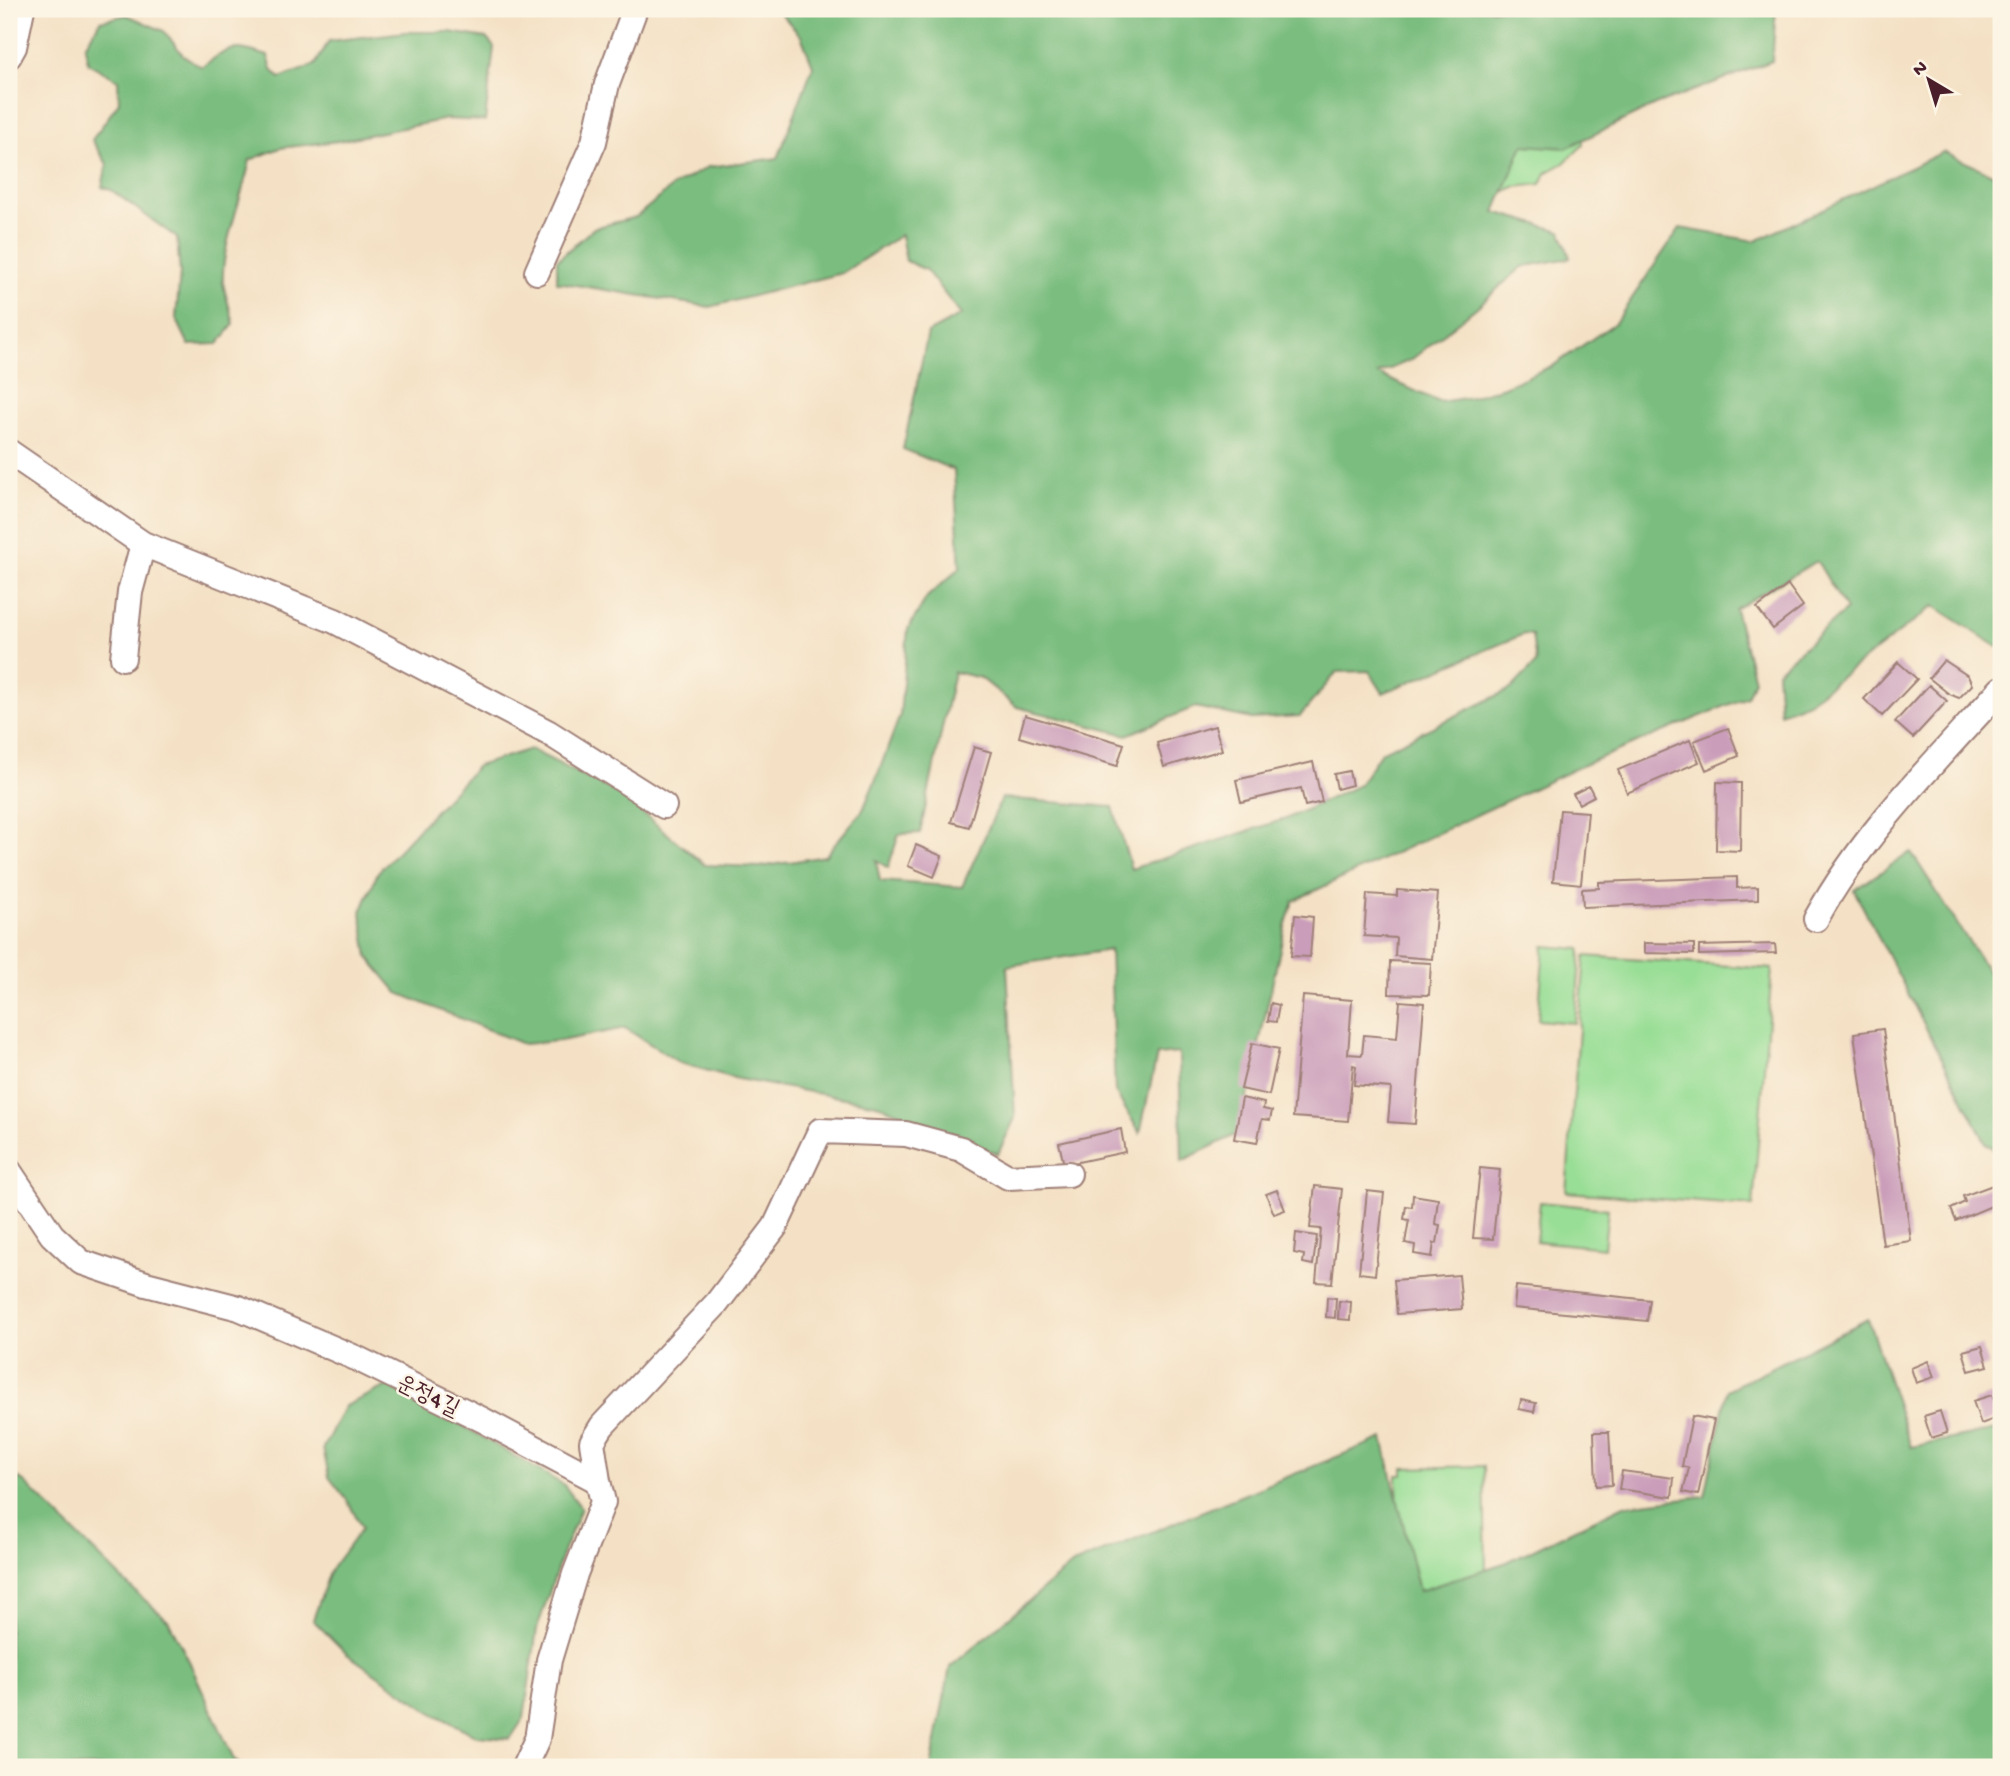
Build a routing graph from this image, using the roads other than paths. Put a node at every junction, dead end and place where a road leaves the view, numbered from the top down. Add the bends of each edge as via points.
1 (22, 9) edge
2 (635, 9) edge
3 (9, 55) edge
4 (537, 272) dead end
5 (9, 452) edge
6 (143, 544) junction
7 (123, 658) dead end
8 (2001, 689) edge
9 (664, 806) dead end
10 (1816, 919) dead end
11 (9, 1171) edge
12 (1069, 1174) dead end
13 (598, 1481) junction
14 (524, 1767) edge

1 - 3 street
2 - 4 street via 607,84 594,142
5 - 6 street
6 - 7 street via 130,592
6 - 9 street via 335,621 549,733
8 - 10 street via 1870,838
11 - 13 street, 운정4길 via 52,1236 81,1262 239,1308 358,1359
12 - 13 street via 1008,1177 961,1149 906,1134 820,1131 775,1227 717,1303 602,1426 592,1442
13 - 14 street via 603,1502 575,1574 550,1660 537,1739

